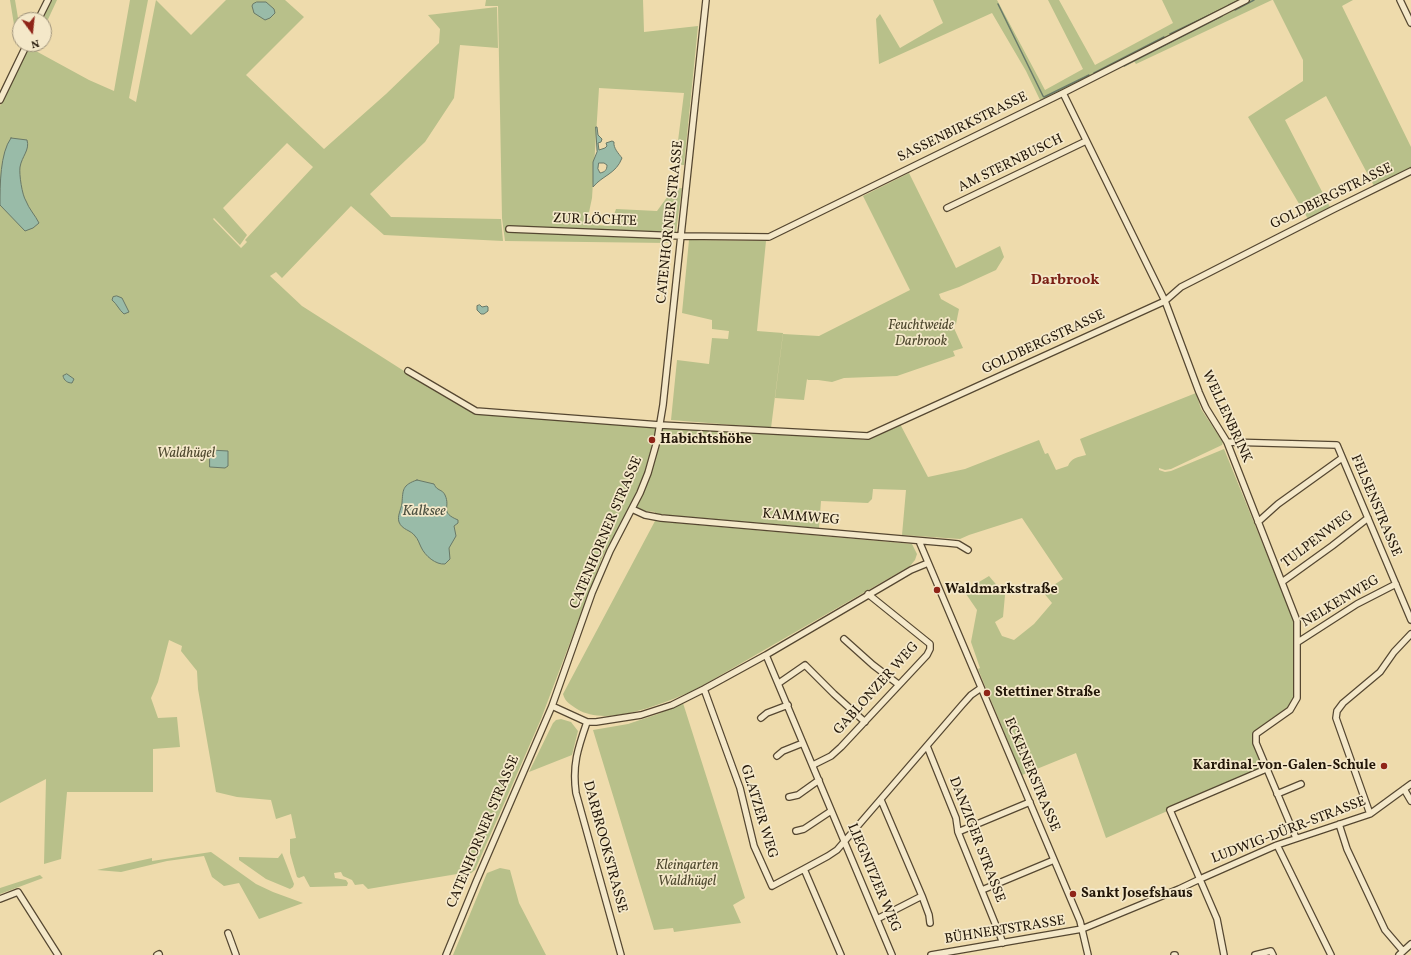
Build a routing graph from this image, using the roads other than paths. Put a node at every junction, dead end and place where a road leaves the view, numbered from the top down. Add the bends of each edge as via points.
1 (48, 0) edge
2 (706, 0) edge
3 (1246, 0) edge
4 (1400, 0) edge
5 (42, 12) edge
6 (1411, 23) edge
7 (23, 52) edge
8 (1063, 93) junction
9 (0, 100) edge
10 (1086, 140) junction
11 (1411, 172) edge
12 (947, 208) dead end
13 (509, 229) dead end
14 (681, 236) junction
15 (1165, 301) junction
16 (408, 371) dead end
17 (660, 426) junction
18 (1227, 442) junction
19 (1342, 458) junction
20 (632, 509) junction
21 (1368, 518) junction
22 (1258, 522) junction
23 (919, 541) junction
24 (968, 550) dead end
25 (928, 563) junction
26 (1282, 582) junction
27 (1396, 584) junction
28 (868, 594) junction
29 (1411, 620) edge
30 (1411, 634) edge
31 (844, 639) dead end
32 (1298, 642) junction
33 (766, 655) junction
34 (779, 683) junction
35 (898, 684) junction
36 (982, 688) junction
37 (704, 689) junction
38 (788, 705) junction
39 (552, 706) junction
40 (761, 718) dead end
41 (586, 722) junction
42 (865, 722) junction
43 (803, 742) junction
44 (927, 746) junction
45 (777, 756) dead end
46 (813, 765) junction
47 (1266, 768) junction
48 (819, 780) junction
49 (1301, 784) dead end
50 (1411, 784) edge
51 (1404, 789) junction
52 (1277, 794) junction
53 (789, 797) dead end
54 (881, 800) junction
55 (1411, 801) edge
56 (1030, 802) junction
57 (832, 811) junction
58 (1370, 814) junction
59 (1339, 824) junction
60 (796, 831) dead end
61 (958, 832) junction
62 (1296, 838) junction
63 (844, 842) junction
64 (1277, 845) junction
65 (1054, 860) junction
66 (804, 869) junction
67 (1200, 879) junction
68 (982, 890) junction
69 (922, 896) junction
70 (0, 899) edge
71 (877, 919) junction
72 (930, 923) dead end
73 (1082, 929) junction
74 (228, 933) dead end
75 (1003, 943) junction
76 (1411, 944) edge
77 (1403, 951) junction
78 (968, 952) edge
79 (58, 955) edge
80 (236, 955) edge
81 (446, 955) edge
82 (621, 955) edge
83 (841, 955) edge
84 (892, 955) edge
85 (931, 955) edge
86 (1088, 955) edge
87 (1224, 955) edge
88 (1255, 955) edge
89 (1273, 955) edge
90 (1331, 955) edge
91 (1398, 955) edge

1 - 5 street
2 - 14 street, CATENHORNER STRASSE
3 - 8 street, SASSENBIRKSTRASSE
4 - 6 street
7 - 9 street
8 - 10 street, WELLENBRINK
8 - 14 street, SASSENBIRKSTRASSE via 769,237
10 - 12 street, AM STERNBUSCH
10 - 15 street, WELLENBRINK
11 - 15 street, GOLDBERGSTRASSE via 1181,287
13 - 14 street, ZUR LÖCHTE
14 - 17 street, CATENHORNER STRASSE
15 - 17 street, GOLDBERGSTRASSE via 868,436
15 - 18 street, WELLENBRINK via 1206,408
16 - 17 street via 476,411
17 - 20 street, CATENHORNER STRASSE via 653,458
18 - 19 street, FELSENSTRASSE via 1337,445
18 - 22 street, WELLENBRINK
19 - 21 street, FELSENSTRASSE
19 - 22 street via 1278,504
20 - 23 street, KAMMWEG via 661,518
20 - 39 street, CATENHORNER STRASSE via 592,592
21 - 26 street, TULPENWEG
21 - 27 street, FELSENSTRASSE
22 - 26 street, WELLENBRINK
23 - 24 street, KAMMWEG via 958,544
23 - 25 street, ECKENERSTRASSE
25 - 28 street
25 - 36 street, ECKENERSTRASSE
26 - 32 street, WELLENBRINK via 1297,620
27 - 29 street, FELSENSTRASSE
27 - 32 street, NELKENWEG via 1357,604
28 - 33 street
28 - 35 street, GABLONZER WEG via 930,644 927,655
30 - 58 street via 1380,672 1337,710 1336,718
31 - 35 street
32 - 47 street, WELLENBRINK via 1298,698 1290,710 1256,734 1256,743
33 - 34 street, LIEGNITZER WEG
33 - 37 street
34 - 38 street, LIEGNITZER WEG
34 - 42 street via 805,665
35 - 42 street, GABLONZER WEG
36 - 44 street via 971,695
36 - 56 street, ECKENERSTRASSE
37 - 41 street via 672,705 642,715
37 - 66 street, GLATZER WEG via 740,788 754,846 772,886
38 - 40 street
38 - 43 street, LIEGNITZER WEG
39 - 41 street
39 - 81 street, CATENHORNER STRASSE
41 - 82 street, DARBROOKSTRASSE via 574,765 576,793
42 - 46 street, GABLONZER WEG via 831,756
43 - 45 street
43 - 46 street, LIEGNITZER WEG
44 - 54 street
44 - 61 street, DANZIGER STRASSE via 956,818
46 - 48 street, LIEGNITZER WEG
47 - 52 street, WELLENBRINK
47 - 67 street via 1170,810
48 - 53 street via 798,795
48 - 57 street, LIEGNITZER WEG
49 - 52 street
50 - 51 street, LUDWIG-DÜRR-STRASSE
51 - 55 street
51 - 58 street, LUDWIG-DÜRR-STRASSE
52 - 62 street, WELLENBRINK
54 - 63 street
54 - 69 street
56 - 61 street
56 - 65 street, ECKENERSTRASSE
57 - 60 street, LIEGNITZER WEG via 804,829
57 - 63 street, LIEGNITZER WEG
58 - 59 street, LUDWIG-DÜRR-STRASSE
59 - 62 street, LUDWIG-DÜRR-STRASSE
59 - 77 street via 1347,849 1385,930
61 - 68 street, DANZIGER STRASSE
62 - 64 street, LUDWIG-DÜRR-STRASSE
63 - 66 street via 837,850
63 - 71 street, LIEGNITZER WEG
64 - 67 street, LUDWIG-DÜRR-STRASSE
64 - 90 street
65 - 68 street
65 - 73 street, ECKENERSTRASSE
66 - 83 street
67 - 73 street, LUDWIG-DÜRR-STRASSE
67 - 87 street via 1217,919
68 - 75 street, DANZIGER STRASSE
69 - 71 street
69 - 72 street
70 - 79 street via 18,892
71 - 84 street, LIEGNITZER WEG
73 - 75 street, BÜHNERTSTRASSE
73 - 86 street, ECKENERSTRASSE
74 - 80 street
75 - 78 street, BÜHNERTSTRASSE
76 - 77 street
77 - 91 street
78 - 85 street, BÜHNERTSTRASSE
88 - 89 street via 1271,951

